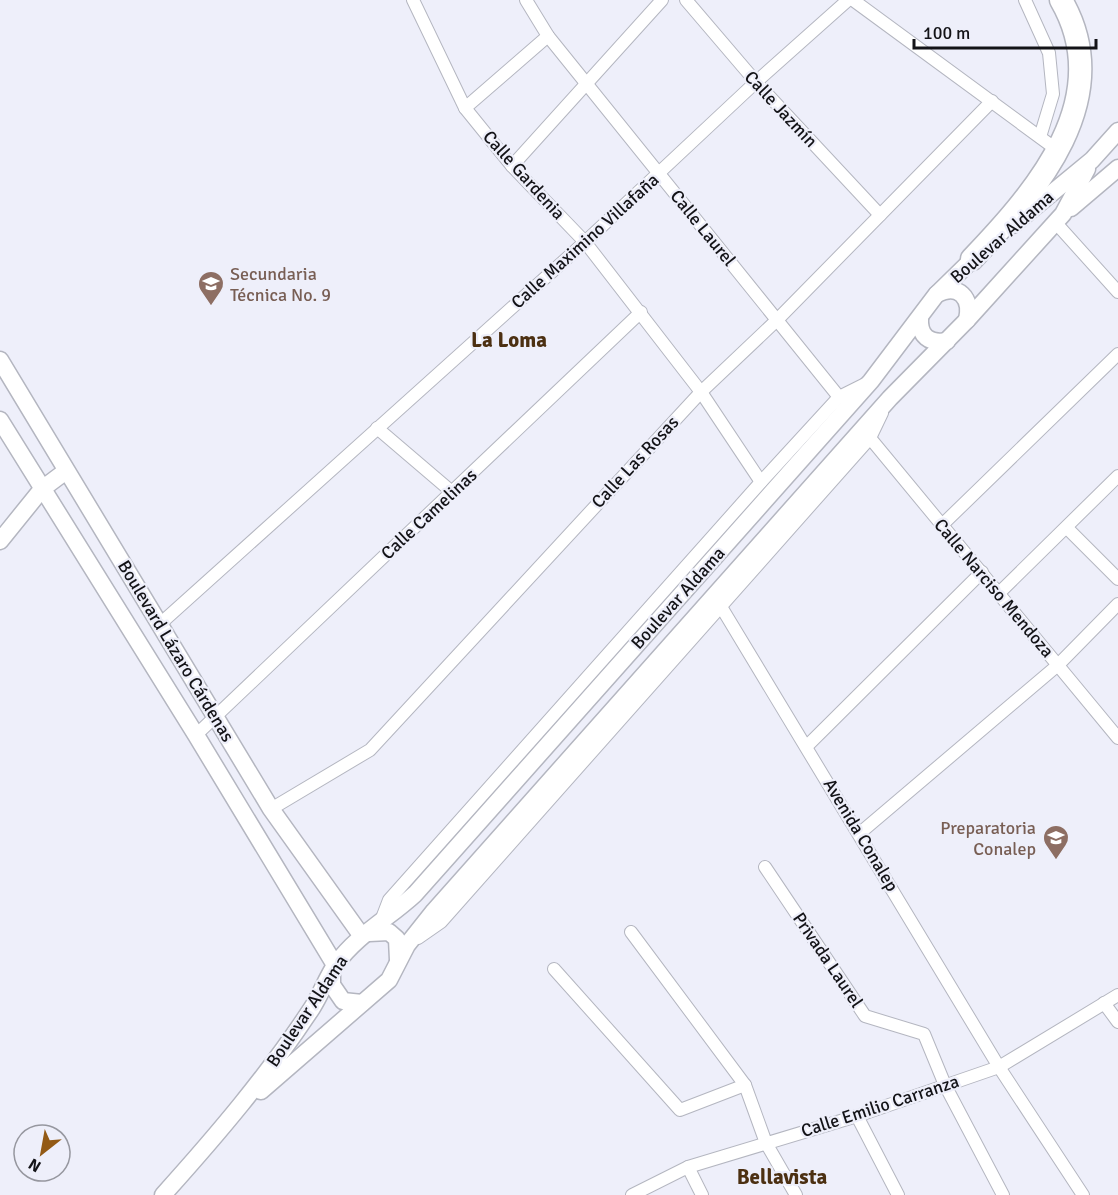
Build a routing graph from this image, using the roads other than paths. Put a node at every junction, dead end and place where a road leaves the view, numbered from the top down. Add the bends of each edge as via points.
1 (413, 0) edge
2 (525, 0) edge
3 (662, 0) edge
4 (686, 0) edge
5 (848, 0) edge
6 (854, 0) edge
7 (1025, 0) edge
8 (1062, 0) edge
9 (548, 36) junction
10 (586, 82) junction
11 (756, 82) junction
12 (992, 101) junction
13 (465, 108) junction
14 (1118, 131) edge
15 (1040, 137) junction
16 (1061, 153) junction
17 (1092, 160) junction
18 (512, 166) junction
19 (1118, 168) edge
20 (659, 173) junction
21 (880, 215) junction
22 (1059, 218) junction
23 (585, 242) junction
24 (972, 259) junction
25 (1118, 292) edge
26 (936, 295) junction
27 (641, 312) junction
28 (920, 318) junction
29 (778, 319) junction
30 (967, 320) junction
31 (946, 341) junction
32 (1118, 354) edge
33 (0, 360) edge
34 (871, 381) junction
35 (701, 392) junction
36 (839, 397) junction
37 (890, 398) junction
38 (1, 422) edge
39 (377, 428) junction
40 (870, 438) junction
41 (66, 471) junction
42 (1117, 480) edge
43 (761, 482) junction
44 (42, 489) junction
45 (452, 492) junction
46 (942, 525) junction
47 (1067, 528) junction
48 (0, 541) edge
49 (982, 572) junction
50 (1118, 579) edge
51 (999, 593) junction
52 (720, 604) junction
53 (1118, 604) edge
54 (160, 624) junction
55 (1058, 664) junction
56 (215, 715) junction
57 (196, 735) junction
58 (1118, 738) edge
59 (807, 747) junction
60 (253, 778) junction
61 (230, 792) junction
62 (271, 809) junction
63 (860, 833) junction
64 (765, 867) dead end
65 (369, 931) junction
66 (631, 932) dead end
67 (407, 945) junction
68 (398, 961) junction
69 (554, 969) dead end
70 (333, 970) junction
71 (1118, 994) edge
72 (1104, 1003) junction
73 (362, 1004) junction
74 (1118, 1022) edge
75 (999, 1067) junction
76 (745, 1085) junction
77 (945, 1085) junction
78 (238, 1111) junction
79 (857, 1116) junction
80 (766, 1143) junction
81 (688, 1167) junction
82 (164, 1195) edge
83 (632, 1195) edge
84 (702, 1195) edge
85 (796, 1195) edge
86 (898, 1195) edge
87 (1003, 1195) edge
88 (1083, 1195) edge

1 - 13 street, Calle Gardenia
2 - 9 street, Calle Laurel
3 - 10 street
4 - 11 street, Calle Jazmín
5 - 11 street, Calle Maximino Villafaña
6 - 12 street
7 - 15 street via 1049,53 1053,94
8 - 16 highway via 1073,16 1087,67 1085,97 1075,128
9 - 10 street, Calle Laurel
9 - 13 street
10 - 18 street
10 - 20 street, Calle Laurel
11 - 20 street, Calle Maximino Villafaña
11 - 21 street, Calle Jazmín
12 - 15 street
12 - 21 street, Calle Las Rosas
13 - 18 street, Calle Gardenia
14 - 17 street
15 - 16 street
16 - 24 highway via 1016,213
17 - 22 street, Boulevar Aldama
17 - 24 street, Boulevar Aldama
18 - 23 street, Calle Gardenia
19 - 22 street
20 - 23 street, Calle Maximino Villafaña
20 - 29 street, Calle Laurel
21 - 29 street, Calle Las Rosas
22 - 25 street
22 - 30 street, Boulevar Aldama
23 - 27 street, Calle Gardenia
23 - 39 street, Calle Maximino Villafaña
24 - 26 street, Boulevar Aldama
26 - 28 street, Boulevar Aldama
26 - 30 street via 948,289 958,291 967,299
27 - 35 street, Calle Gardenia
27 - 45 street, Calle Camelinas
28 - 31 street via 922,334 928,340
28 - 34 street, Boulevar Aldama
29 - 35 street, Calle Las Rosas
29 - 36 street, Calle Laurel
30 - 31 street, Boulevar Aldama
31 - 37 street, Boulevar Aldama
32 - 46 street
33 - 41 street, Boulevard Lázaro Cárdenas
34 - 36 street
34 - 65 street, Boulevar Aldama via 415,894
35 - 43 street, Calle Gardenia
35 - 62 street, Calle Las Rosas via 370,750
36 - 43 street
37 - 40 street, Boulevar Aldama
37 - 67 street, Boulevar Aldama
38 - 44 street, Boulevard Lázaro Cárdenas
39 - 45 street
39 - 54 street, Calle Maximino Villafaña
40 - 46 street, Calle Narciso Mendoza
40 - 52 street, Boulevar Aldama
41 - 44 street
41 - 54 street, Boulevard Lázaro Cárdenas
42 - 47 street
43 - 65 street via 389,900
44 - 48 street
44 - 57 street, Boulevard Lázaro Cárdenas
45 - 56 street, Calle Camelinas
46 - 49 street, Calle Narciso Mendoza
47 - 50 street
47 - 51 street
49 - 51 street, Calle Narciso Mendoza
49 - 59 street
51 - 55 street, Calle Narciso Mendoza
52 - 59 street, Avenida Conalep
52 - 67 street, Boulevar Aldama via 441,922
53 - 55 street
54 - 56 street, Boulevard Lázaro Cárdenas
55 - 58 street, Calle Narciso Mendoza
55 - 63 street
56 - 57 street, Calle Camelinas
56 - 60 street, Boulevard Lázaro Cárdenas
57 - 61 street, Boulevard Lázaro Cárdenas
59 - 63 street, Avenida Conalep
60 - 61 street
60 - 62 street, Boulevard Lázaro Cárdenas
61 - 70 street, Boulevard Lázaro Cárdenas
62 - 65 street, Boulevard Lázaro Cárdenas
63 - 75 street, Avenida Conalep
64 - 77 street, Privada Laurel via 865,1016 924,1034
65 - 68 street via 388,932 397,939
65 - 70 street, Boulevar Aldama
66 - 76 street
67 - 68 street, Boulevar Aldama
68 - 73 street, Boulevar Aldama via 389,980
69 - 76 street via 680,1110
70 - 73 street via 332,985 343,1001
70 - 78 street, Boulevar Aldama via 312,1008
71 - 72 street, Calle Emilio Carranza
72 - 74 street
72 - 75 street, Calle Emilio Carranza
73 - 78 street, Boulevar Aldama
75 - 77 street, Calle Emilio Carranza
75 - 88 street, Avenida Conalep
76 - 80 street
77 - 79 street, Calle Emilio Carranza
77 - 87 street
78 - 82 street
79 - 80 street, Calle Emilio Carranza
79 - 86 street
80 - 81 street, Calle Emilio Carranza
80 - 85 street
81 - 83 street, Calle Emilio Carranza
81 - 84 street

